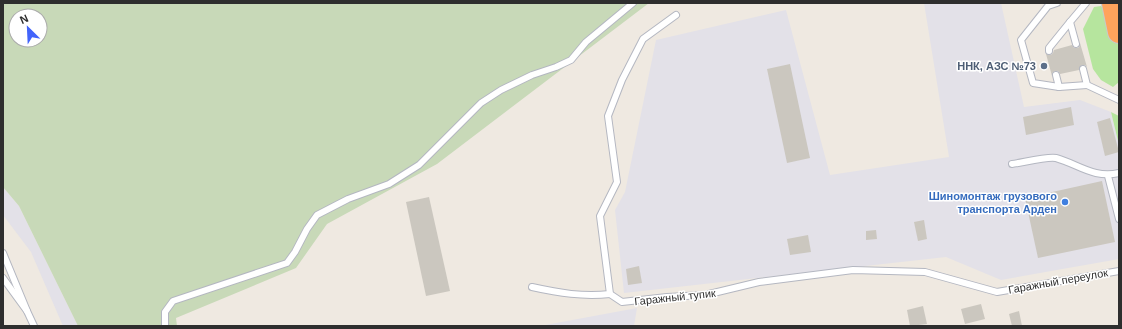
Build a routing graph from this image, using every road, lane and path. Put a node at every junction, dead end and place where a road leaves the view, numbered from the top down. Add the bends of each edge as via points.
1 (633, 3) edge
2 (1057, 3) edge
3 (1086, 3) edge
4 (1113, 3) edge
5 (676, 15) dead end
6 (1070, 22) junction
7 (1119, 32) edge
8 (1076, 44) dead end
9 (1049, 51) dead end
10 (1083, 69) dead end
11 (1056, 75) dead end
12 (1088, 85) junction
13 (1059, 87) junction
14 (1119, 100) edge
15 (1012, 164) dead end
16 (1119, 173) edge
17 (1108, 176) junction
18 (1119, 219) edge
19 (3, 253) edge
20 (1119, 271) edge
21 (3, 278) edge
22 (532, 287) dead end
23 (997, 292) joint
24 (610, 294) junction
25 (27, 311) junction
26 (34, 326) edge
27 (165, 326) edge

1 - 27 lane via 586,42 571,60 532,75 481,103 418,165 389,184 348,199 317,215 287,263 173,301 165,312
2 - 13 lane via 1048,6 1021,40 1033,83
3 - 6 lane
4 - 7 highway
5 - 24 lane via 643,39 622,80 608,116 617,182 600,216
6 - 8 lane
6 - 9 lane
10 - 12 lane
11 - 13 lane
12 - 13 lane
12 - 14 lane
15 - 17 lane via 1054,158
16 - 17 lane
17 - 18 lane
19 - 25 lane
20 - 23 lane, Гаражный переулок
21 - 25 lane
22 - 24 lane via 593,296
23 - 24 lane, Гаражный тупик via 925,272 852,270 759,282 705,295 622,302
25 - 26 lane

